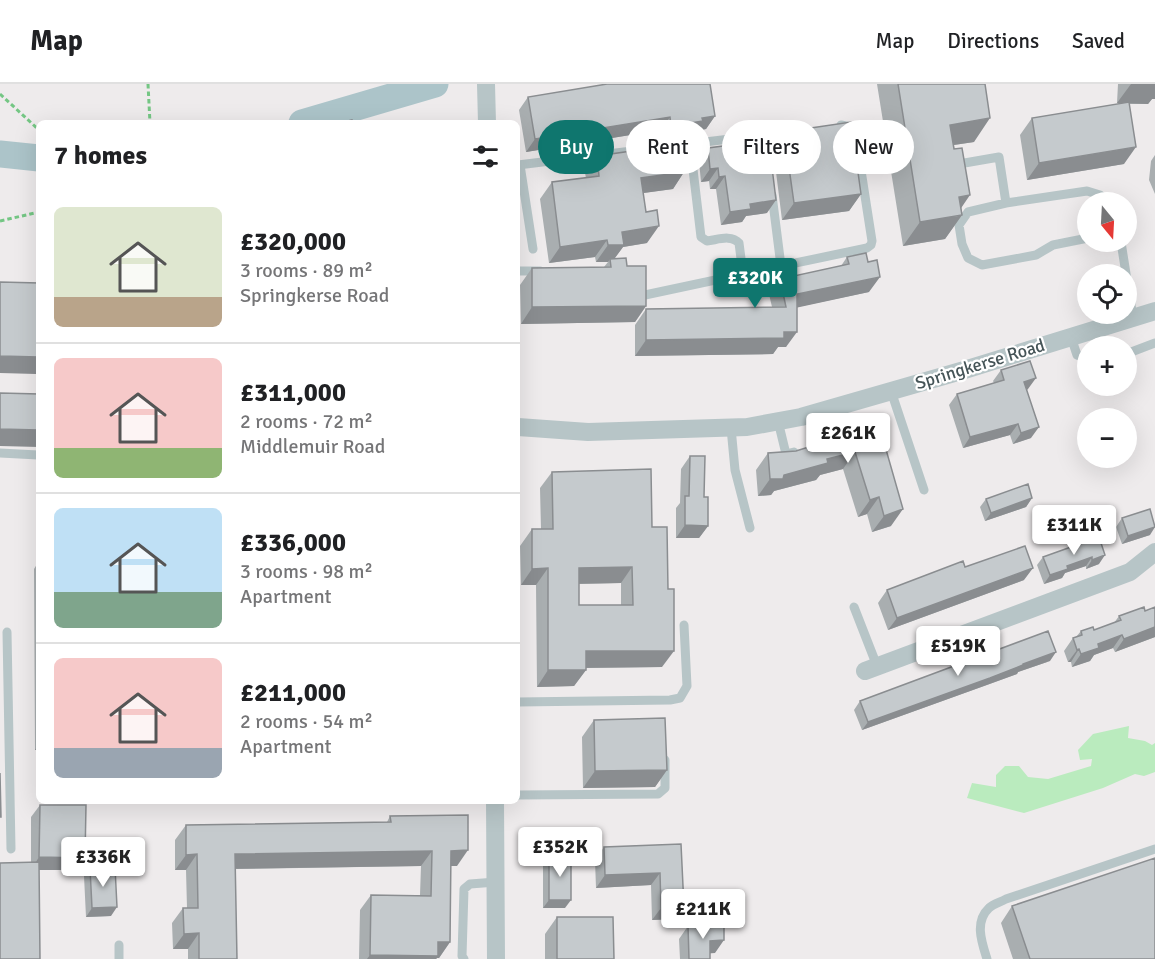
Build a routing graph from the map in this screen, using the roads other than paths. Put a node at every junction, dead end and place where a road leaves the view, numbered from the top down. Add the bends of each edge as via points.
1 (435, 84) edge
2 (486, 84) edge
3 (312, 120) edge
4 (487, 120) edge
5 (626, 152) edge
6 (1, 155) edge
7 (36, 158) edge
8 (520, 165) edge
9 (520, 171) edge
10 (694, 174) edge
11 (769, 174) edge
12 (862, 174) edge
13 (955, 176) edge
14 (769, 178) edge
15 (771, 189) edge
16 (1077, 192) edge
17 (1006, 203) junction
18 (960, 209) edge
19 (962, 220) junction
20 (1077, 240) edge
21 (533, 249) dead end
22 (781, 266) junction
23 (551, 270) edge
24 (520, 271) edge
25 (743, 274) junction
26 (645, 295) edge
27 (1155, 311) edge
28 (1137, 317) edge
29 (1113, 324) edge
30 (1071, 337) junction
31 (1155, 343) edge
32 (1137, 350) edge
33 (1077, 355) edge
34 (891, 391) junction
35 (778, 421) junction
36 (520, 427) edge
37 (730, 428) junction
38 (806, 448) edge
39 (0, 453) edge
40 (36, 455) edge
41 (924, 490) dead end
42 (750, 528) dead end
43 (1155, 552) edge
44 (854, 607) dead end
45 (684, 625) dead end
46 (7, 632) dead end
47 (871, 668) joint
48 (4, 689) edge
49 (520, 702) edge
50 (665, 757) edge
51 (520, 795) edge
52 (495, 804) edge
53 (11, 849) dead end
54 (1155, 849) edge
55 (496, 882) junction
56 (119, 945) dead end
57 (119, 959) edge
58 (464, 959) edge
59 (495, 959) edge
60 (987, 959) edge

1 - 3 main road
2 - 4 street
5 - 8 lane
6 - 7 main road
9 - 21 lane
10 - 25 lane via 701,237 706,241 736,239
11 - 14 lane
12 - 22 lane via 871,245
13 - 17 lane via 953,164 999,157
15 - 22 lane
16 - 17 lane
17 - 19 lane via 968,212
18 - 19 lane
19 - 20 lane via 959,225 968,258 982,265 1036,255 1053,245
22 - 25 lane
23 - 24 lane
25 - 26 lane
27 - 28 street, Springkerse Road
29 - 30 street, Springkerse Road
30 - 33 lane
30 - 34 street, Springkerse Road
31 - 32 lane
34 - 35 street, Springkerse Road
34 - 41 lane
35 - 37 street, Springkerse Road
35 - 38 lane via 786,454
36 - 37 street, Springkerse Road via 588,432
37 - 42 lane via 735,470
39 - 40 lane
43 - 47 street via 1130,572
44 - 47 lane
45 - 49 lane via 687,686 680,698
46 - 48 lane
48 - 53 lane
50 - 51 lane via 665,788 658,794
52 - 55 street
54 - 60 lane via 989,908 979,930
55 - 58 lane via 470,884 464,889
55 - 59 street
56 - 57 lane

